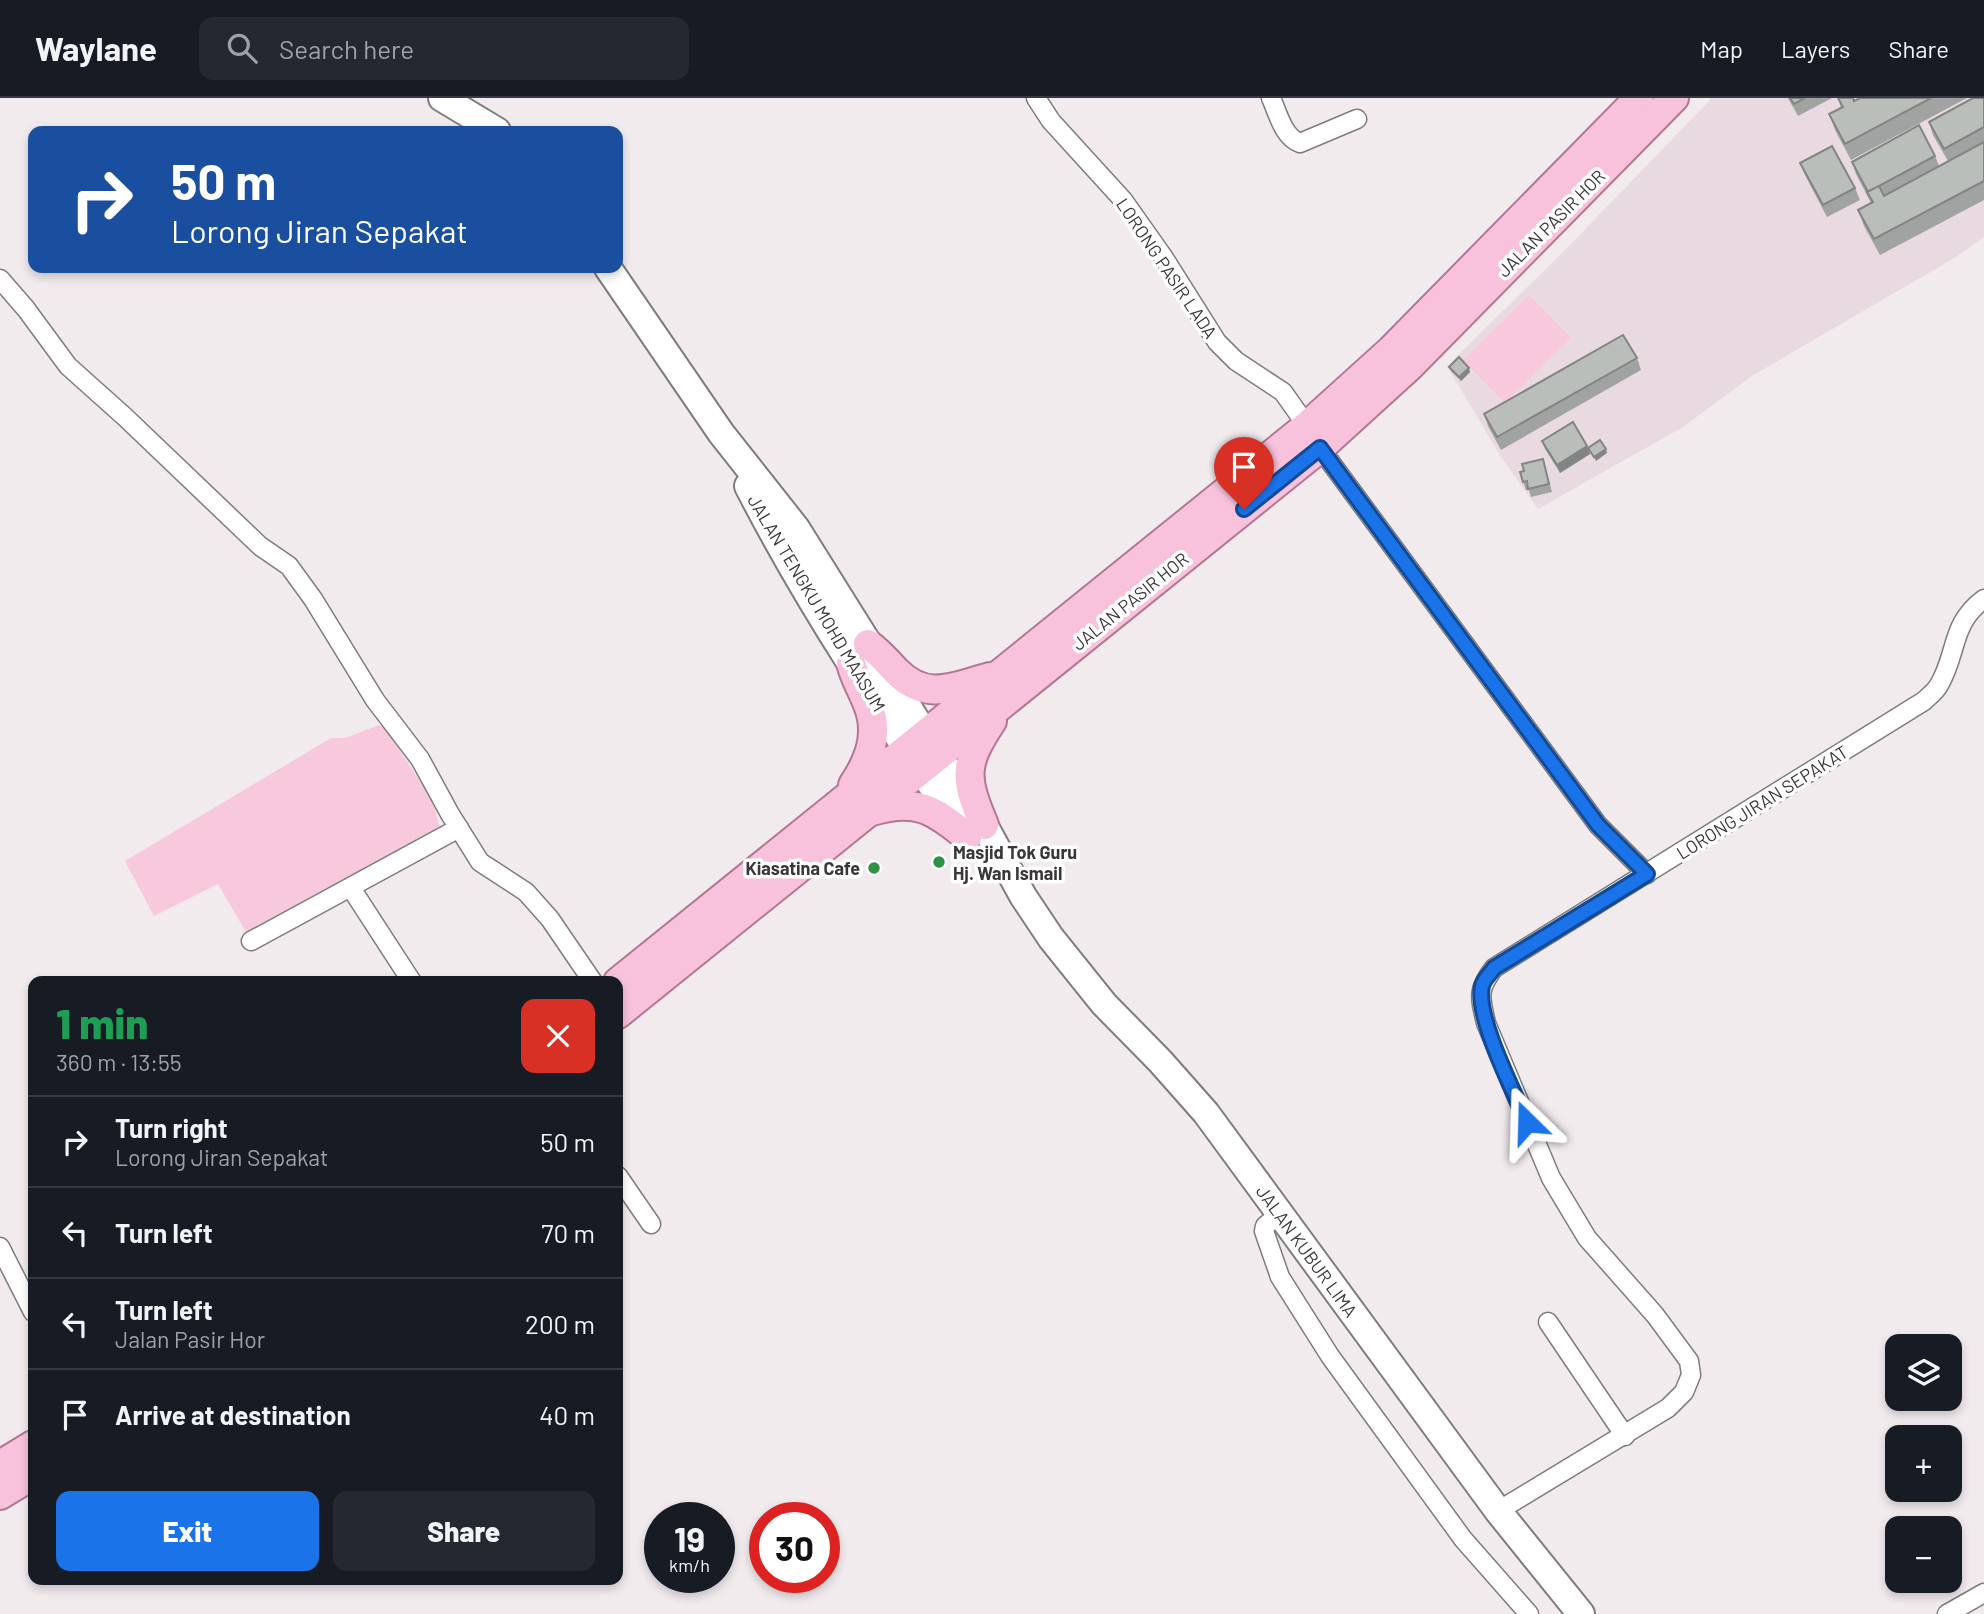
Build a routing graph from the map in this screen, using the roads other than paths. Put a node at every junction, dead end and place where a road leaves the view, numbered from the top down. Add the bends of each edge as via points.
1 (442, 98) edge
2 (1036, 98) edge
3 (1271, 98) edge
4 (1639, 98) edge
5 (1674, 98) edge
6 (1357, 119) dead end
7 (489, 126) edge
8 (611, 273) edge
9 (0, 279) edge
10 (1314, 437) junction
11 (1984, 599) edge
12 (859, 654) junction
13 (1004, 673) junction
14 (1003, 704) junction
15 (923, 753) junction
16 (856, 805) junction
17 (459, 828) junction
18 (976, 831) junction
19 (1647, 874) junction
20 (351, 888) junction
21 (251, 941) dead end
22 (408, 976) edge
23 (589, 976) edge
24 (623, 978) edge
25 (623, 1010) edge
26 (623, 1183) edge
27 (1280, 1214) junction
28 (651, 1224) dead end
29 (0, 1247) edge
30 (28, 1302) edge
31 (1548, 1322) dead end
32 (1625, 1436) junction
33 (28, 1448) edge
34 (0, 1465) edge
35 (28, 1478) edge
36 (0, 1495) edge
37 (1498, 1511) junction
38 (1984, 1594) edge
39 (1529, 1614) edge
40 (1581, 1614) edge
41 (1947, 1614) edge

1 - 7 main road
2 - 10 street, LORONG PASIR LADA via 1051,121 1123,200 1217,342 1236,361 1283,392
3 - 6 street via 1288,134 1300,143
4 - 10 main road, JALAN PASIR HOR via 1391,350
5 - 10 main road, JALAN PASIR HOR via 1409,367
8 - 12 main road, JALAN TENGKU MOHD MAASUM via 721,433 796,528
9 - 17 street via 68,366 260,546 289,566 375,700 420,759
10 - 13 main road, JALAN PASIR HOR
10 - 14 main road, JALAN PASIR HOR
10 - 19 street, LORONG PASIR LADA via 1598,825
11 - 19 street, LORONG JIRAN SEPAKAT via 1962,623 1939,686 1924,701
12 - 13 main road via 916,687 931,690
12 - 15 main road, JALAN TENGKU MOHD MAASUM
12 - 16 main road via 855,679 869,707 873,740
13 - 15 main road, JALAN PASIR HOR
14 - 15 main road, JALAN PASIR HOR
14 - 18 main road via 970,763
15 - 16 main road, JALAN PASIR HOR
15 - 18 main road, JALAN KUBUR LIMA
16 - 18 main road via 920,806
16 - 24 main road, JALAN PASIR HOR
16 - 25 main road, JALAN PASIR HOR
17 - 20 street
17 - 23 street via 480,862 526,892 550,919
18 - 27 main road, JALAN KUBUR LIMA via 1051,938 1104,1004 1206,1113
19 - 32 street, LORONG JIRAN SEPAKAT via 1494,968 1482,984 1481,1003 1551,1178 1587,1238 1689,1361 1691,1375 1685,1392
20 - 21 street
20 - 22 street
26 - 28 street
27 - 37 main road, JALAN KUBUR LIMA
27 - 39 street via 1264,1231 1280,1277 1330,1356 1463,1539
29 - 30 street
31 - 32 street
32 - 37 street, LORONG JIRAN SEPAKAT
33 - 34 main road
35 - 36 main road
37 - 40 main road, JALAN KUBUR LIMA
38 - 41 street

